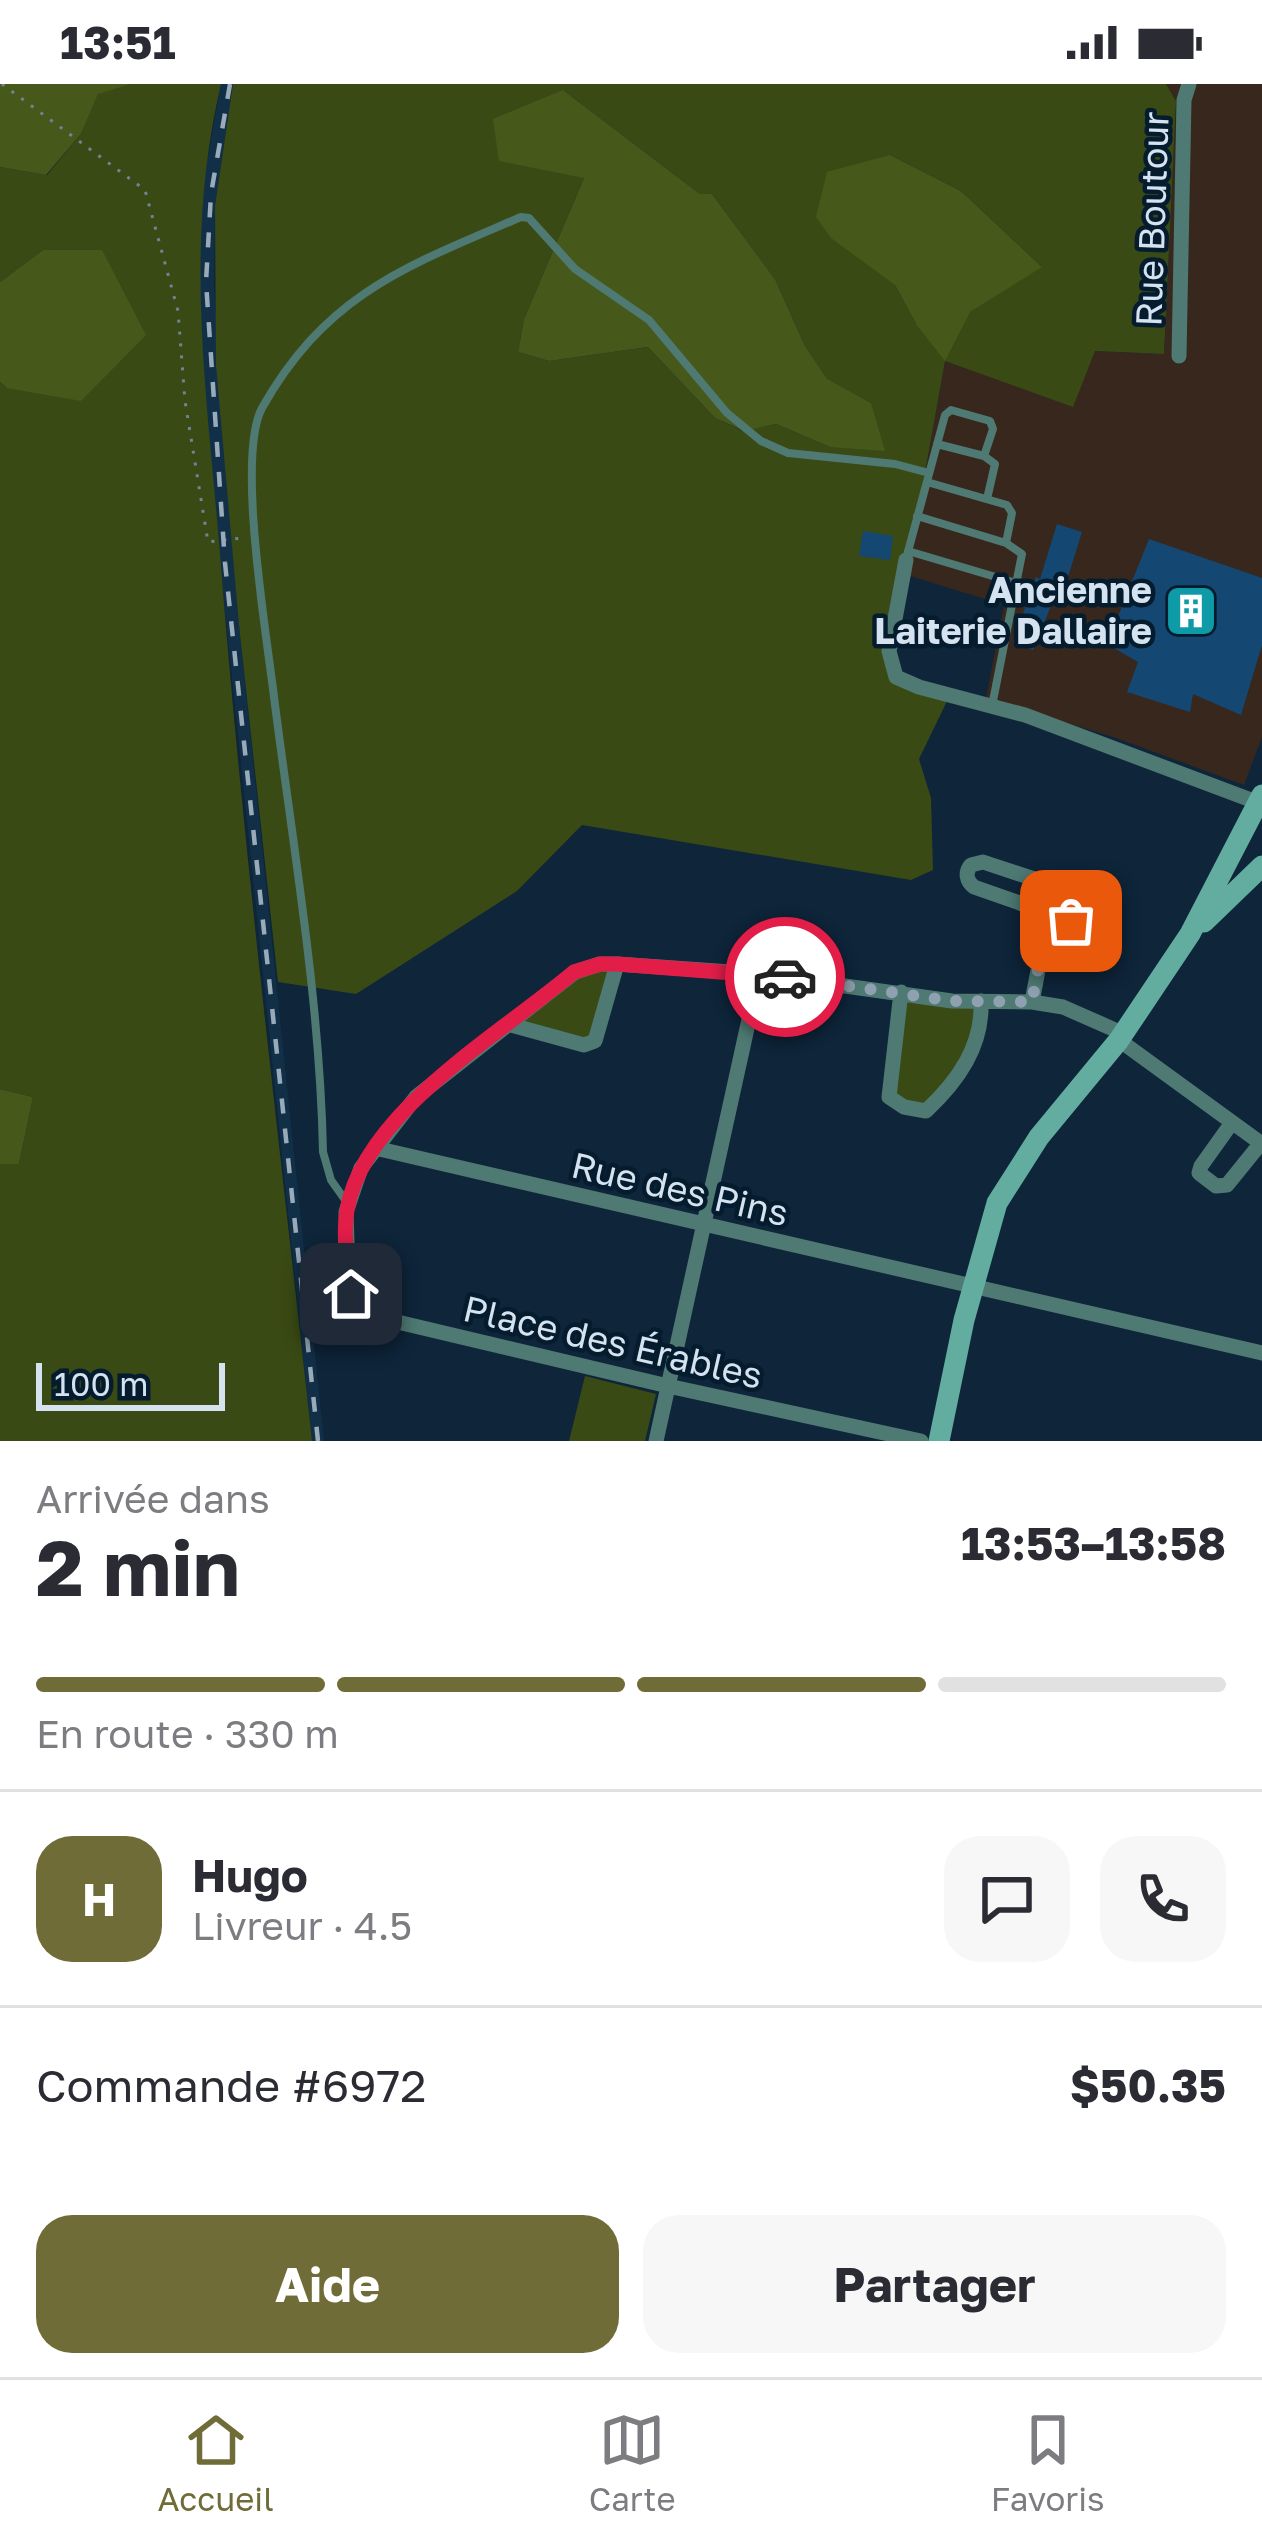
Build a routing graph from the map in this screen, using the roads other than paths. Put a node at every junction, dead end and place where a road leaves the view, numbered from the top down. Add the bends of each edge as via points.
1 (1189, 84) edge
2 (1179, 356) dead end
3 (937, 444) junction
4 (984, 456) junction
5 (928, 477) junction
6 (987, 499) junction
7 (917, 517) junction
8 (1006, 543) junction
9 (907, 555) junction
10 (1016, 583) junction
11 (992, 706) junction
12 (1261, 800) edge
13 (1262, 866) edge
14 (1054, 886) junction
15 (1048, 914) junction
16 (1190, 934) junction
17 (617, 964) junction
18 (759, 974) junction
19 (901, 992) junction
20 (981, 1001) junction
21 (1032, 1002) junction
22 (511, 1025) junction
23 (1120, 1037) junction
24 (1231, 1124) junction
25 (1262, 1144) edge
26 (375, 1148) junction
27 (349, 1205) junction
28 (704, 1225) junction
29 (972, 1288) junction
30 (1262, 1353) edge
31 (668, 1386) junction
32 (656, 1441) edge
33 (921, 1441) edge
34 (939, 1441) edge

1 - 2 street, Rue Boutour
3 - 4 lane
3 - 4 lane via 951,410 990,421
3 - 5 lane
4 - 6 lane via 995,464
5 - 6 lane
5 - 7 lane
5 - 27 lane via 760,441 641,313 575,269 537,223 521,218 381,280 323,327 291,366 254,428 256,536 323,1152
6 - 8 lane via 1012,513
7 - 8 lane
7 - 9 lane
8 - 10 lane via 1022,554
9 - 10 lane
9 - 11 street via 891,669 919,687
10 - 11 lane
11 - 12 street
12 - 16 street
13 - 16 street
14 - 15 street
14 - 15 street via 1104,902 1112,919 1098,929
14 - 15 street via 983,862 967,872 974,887
15 - 21 street
16 - 23 street
17 - 18 street, Place des Érables
17 - 22 street, Place des Érables via 574,972
17 - 22 street via 595,1041
18 - 19 street, Place des Érables
18 - 28 street
19 - 20 street, Place des Érables
19 - 20 street via 890,1097 926,1111 972,1053
20 - 21 street, Place des Érables
21 - 23 street, Place des Érables via 1063,1007
22 - 26 street, Place des Érables via 416,1097
23 - 24 street, Place des Érables
23 - 29 street via 997,1203
24 - 25 street, Place des Érables
24 - 25 street via 1201,1166 1209,1183 1227,1185
26 - 27 street, Place des Érables
26 - 28 street, Rue des Pins
27 - 31 street, Place des Érables via 347,1272 368,1315
28 - 29 street, Rue des Pins
28 - 31 street
29 - 30 street, Rue des Pins
29 - 34 street
31 - 32 street
31 - 33 street, Place des Érables

